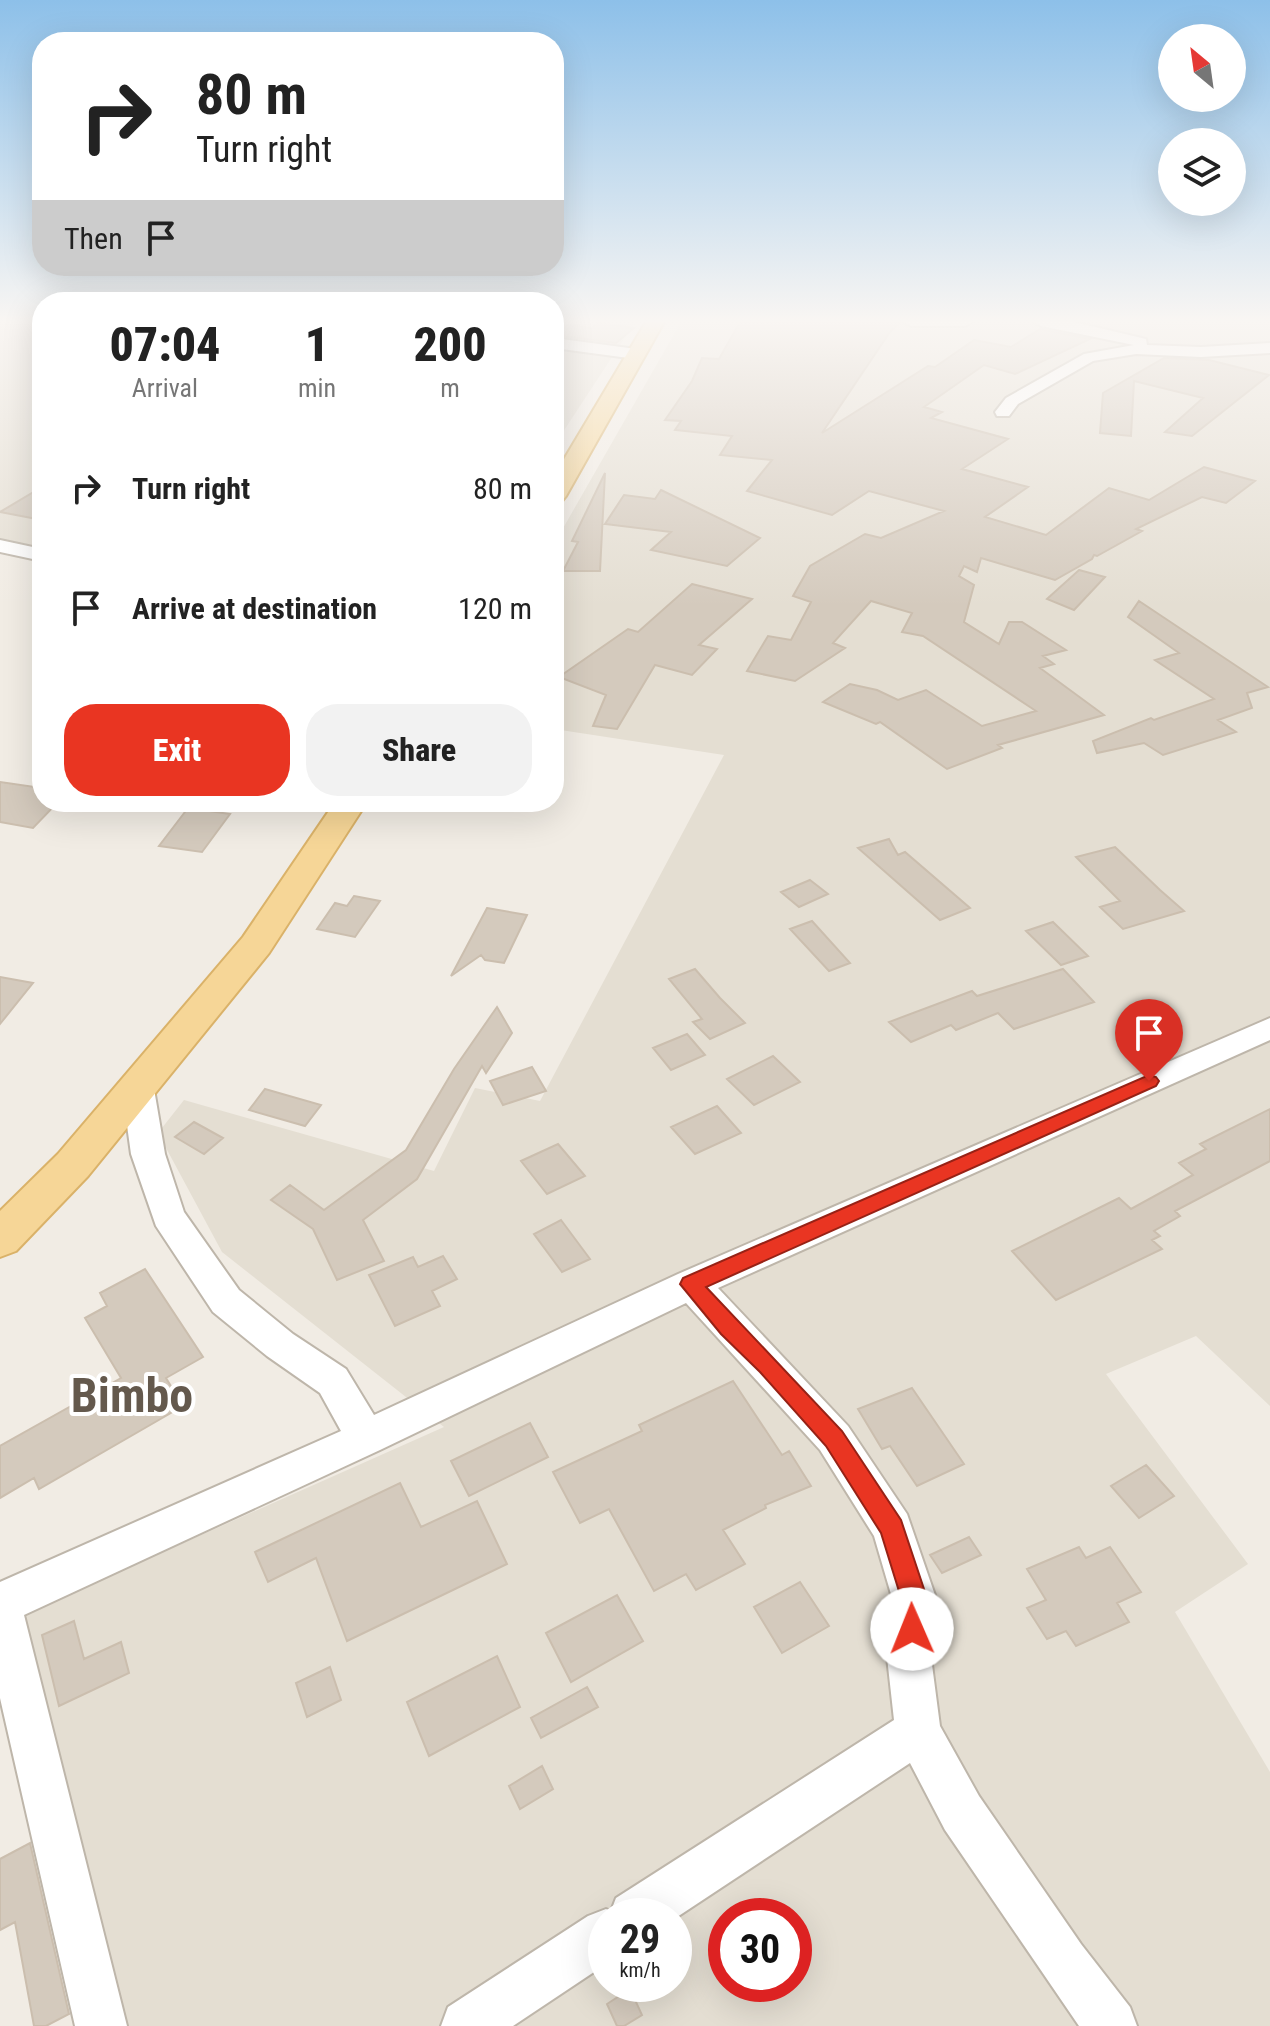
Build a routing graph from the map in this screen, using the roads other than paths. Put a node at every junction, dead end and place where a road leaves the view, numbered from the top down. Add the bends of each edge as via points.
1 (602, 417) edge
2 (564, 480) edge
3 (0, 546) edge
4 (32, 553) edge
5 (344, 812) edge
6 (1270, 1028) edge
7 (138, 1089) junction
8 (0, 1239) edge
9 (691, 1284) junction
10 (366, 1438) junction
11 (0, 1604) edge
12 (918, 1731) junction
13 (662, 1898) edge
14 (588, 1946) edge
15 (101, 2026) edge
16 (467, 2026) edge
17 (1111, 2026) edge

1 - 2 main road
3 - 4 street
5 - 7 main road via 256,945
6 - 9 street
7 - 8 main road
7 - 10 street via 148,1154 168,1216 226,1301 333,1381
9 - 10 street
9 - 12 street via 834,1438 892,1528 915,1601 909,1657
10 - 11 street
11 - 15 street
12 - 13 street
12 - 17 street via 962,1813
14 - 16 street

